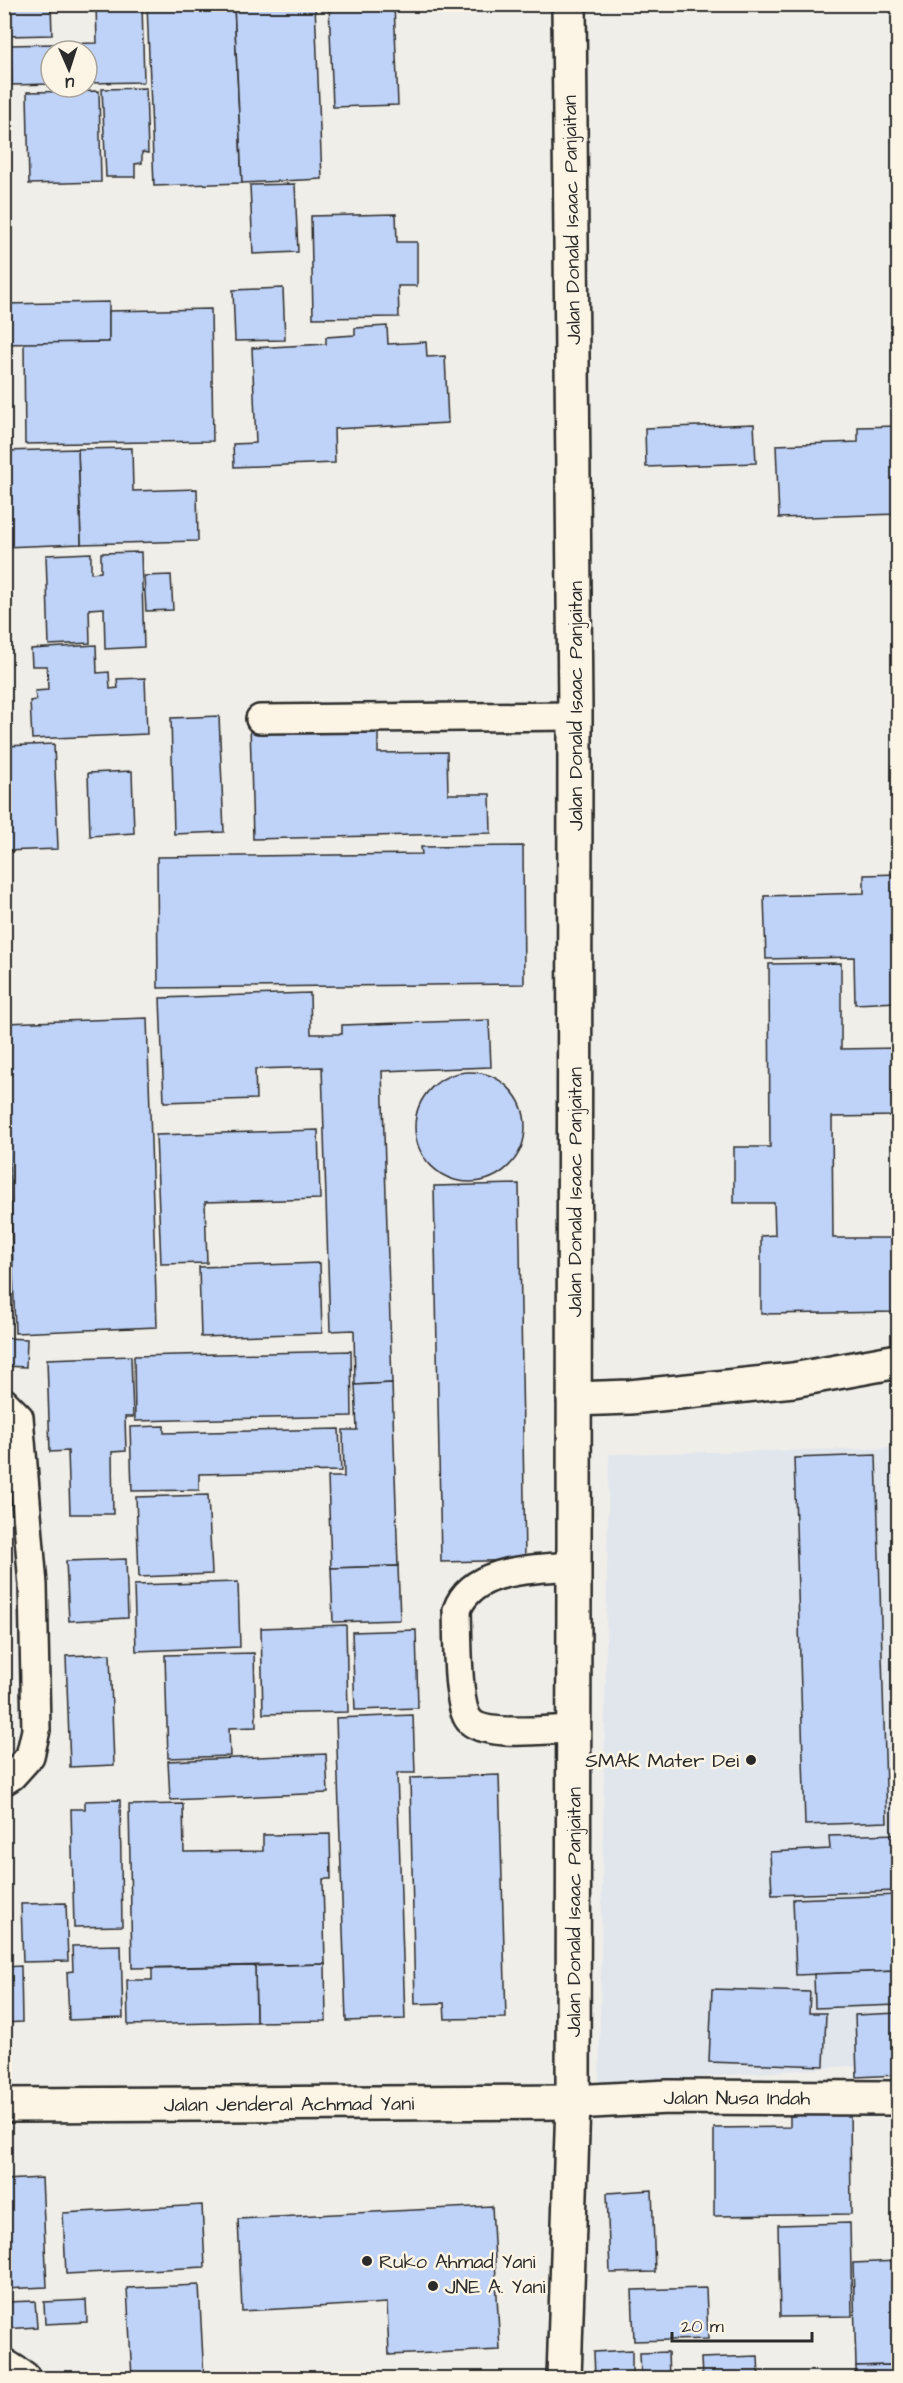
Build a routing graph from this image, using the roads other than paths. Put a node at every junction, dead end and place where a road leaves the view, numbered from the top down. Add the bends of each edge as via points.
1 (569, 4) edge
2 (575, 716) junction
3 (260, 719) dead end
4 (898, 1361) edge
5 (574, 1400) junction
6 (4, 1402) edge
7 (574, 1566) junction
8 (573, 1729) junction
9 (4, 1781) edge
10 (898, 2098) edge
11 (573, 2102) junction
12 (4, 2105) edge
13 (4, 2366) edge
14 (23, 2379) edge
15 (564, 2379) edge

1 - 2 main road, Jalan Donald Isaac Panjaitan
2 - 3 lane
2 - 5 main road, Jalan Donald Isaac Panjaitan
4 - 5 main road via 793,1380
5 - 7 main road, Jalan Donald Isaac Panjaitan
6 - 9 lane via 19,1417 33,1585 36,1730 30,1756
7 - 8 main road, Jalan Donald Isaac Panjaitan
7 - 8 lane via 514,1572 481,1581 469,1589 457,1610 462,1704 469,1721 483,1729
8 - 11 main road, Jalan Donald Isaac Panjaitan
10 - 11 main road, Jalan Nusa Indah via 668,2097
11 - 12 main road, Jalan Jenderal Achmad Yani
11 - 15 main road, Jalan Donald Isaac Panjaitan
13 - 14 main road

